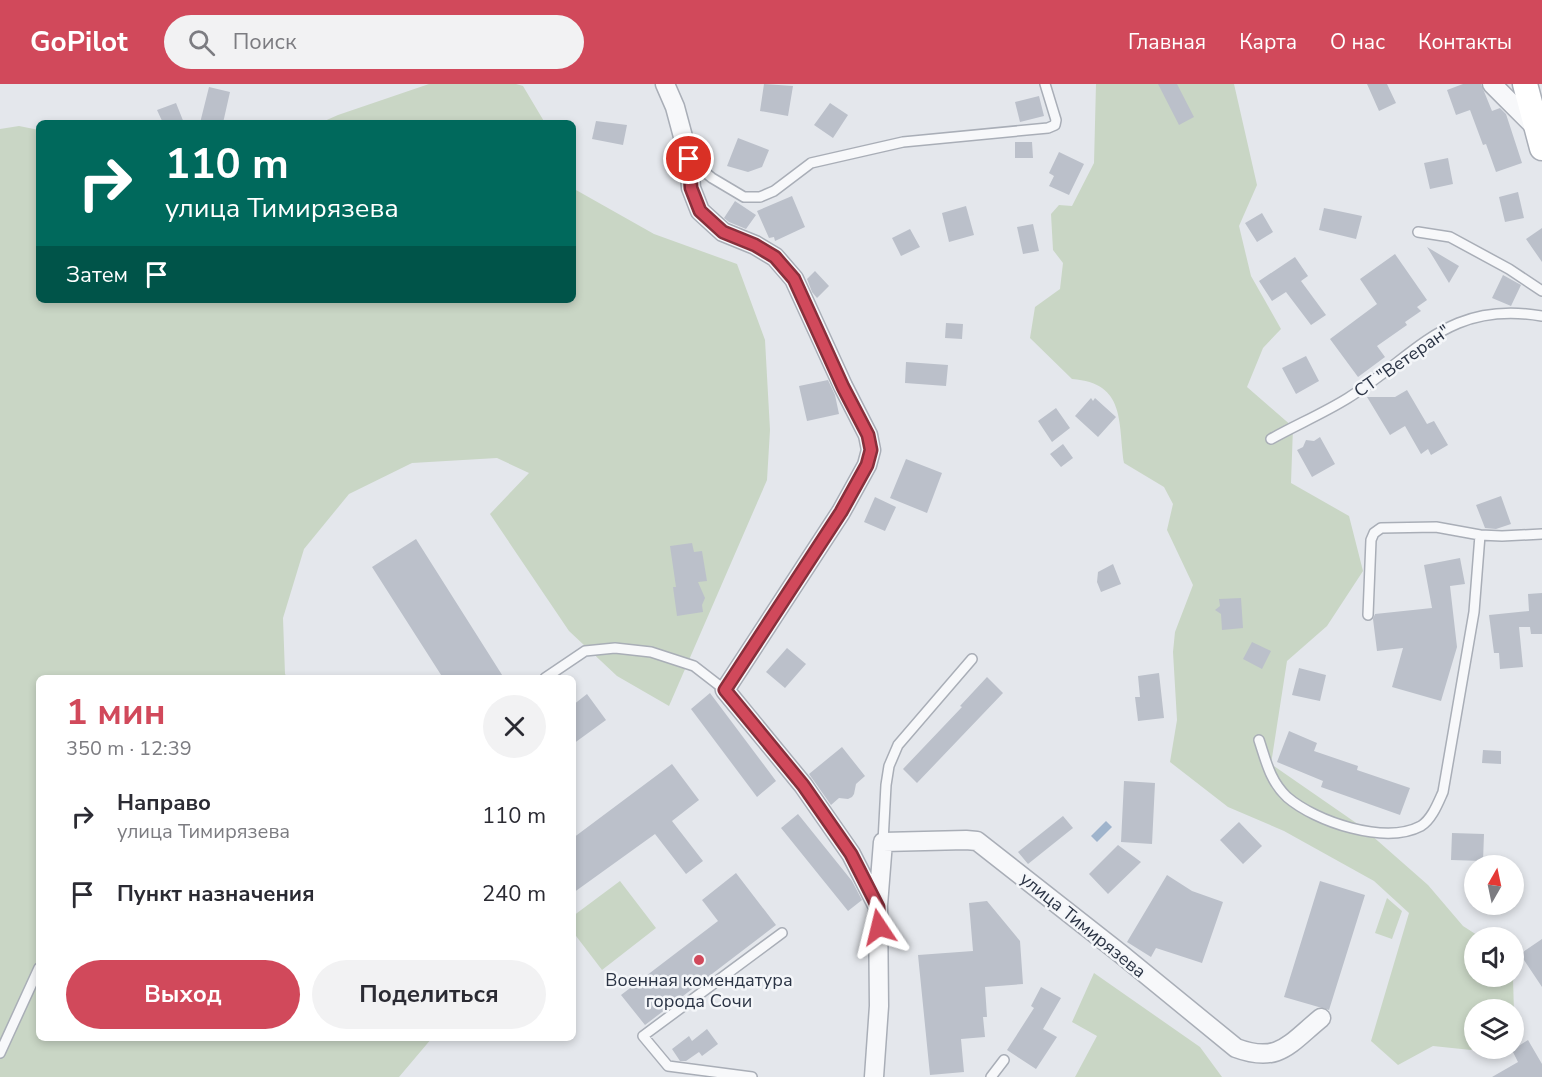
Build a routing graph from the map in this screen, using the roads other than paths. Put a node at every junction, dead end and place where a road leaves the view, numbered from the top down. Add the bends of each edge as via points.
1 (664, 84) edge
2 (1045, 84) edge
3 (1492, 84) edge
4 (1525, 84) edge
5 (1539, 137) edge
6 (689, 159) junction
7 (1418, 232) dead end
8 (1542, 291) edge
9 (1542, 316) edge
10 (1271, 439) dead end
11 (1542, 534) edge
12 (1480, 535) junction
13 (1368, 615) dead end
14 (972, 659) dead end
15 (549, 675) edge
16 (725, 690) junction
17 (1259, 740) dead end
18 (883, 842) junction
19 (878, 907) junction
20 (782, 933) dead end
21 (36, 975) edge
22 (1321, 1018) dead end
23 (0, 1053) edge
24 (1004, 1060) dead end
25 (752, 1077) edge
26 (874, 1077) edge
27 (991, 1077) edge

1 - 6 street via 675,107
2 - 6 lane via 1056,120 1048,129 903,142 812,163 760,197 744,197
3 - 5 street
4 - 5 street
6 - 16 street via 691,188 700,211 723,232 775,257 794,279 868,435 871,450 841,512
7 - 8 lane via 1450,237
9 - 10 lane, СТ "Ветеран" via 1506,312 1477,316 1448,327 1348,398
11 - 12 lane
12 - 13 lane via 1436,527 1381,528 1374,533
12 - 17 lane via 1474,612 1443,792 1423,825 1374,834 1318,816 1288,797 1270,776
14 - 18 lane via 898,745 886,785
15 - 16 lane via 585,651 615,648 651,652 694,666
16 - 19 street via 803,785 851,854
18 - 19 street
18 - 22 street, улица Тимирязева via 977,841 1236,1048 1264,1055 1280,1051
19 - 26 street via 879,1006
20 - 25 lane via 643,1036 668,1066
21 - 23 lane
24 - 27 lane

